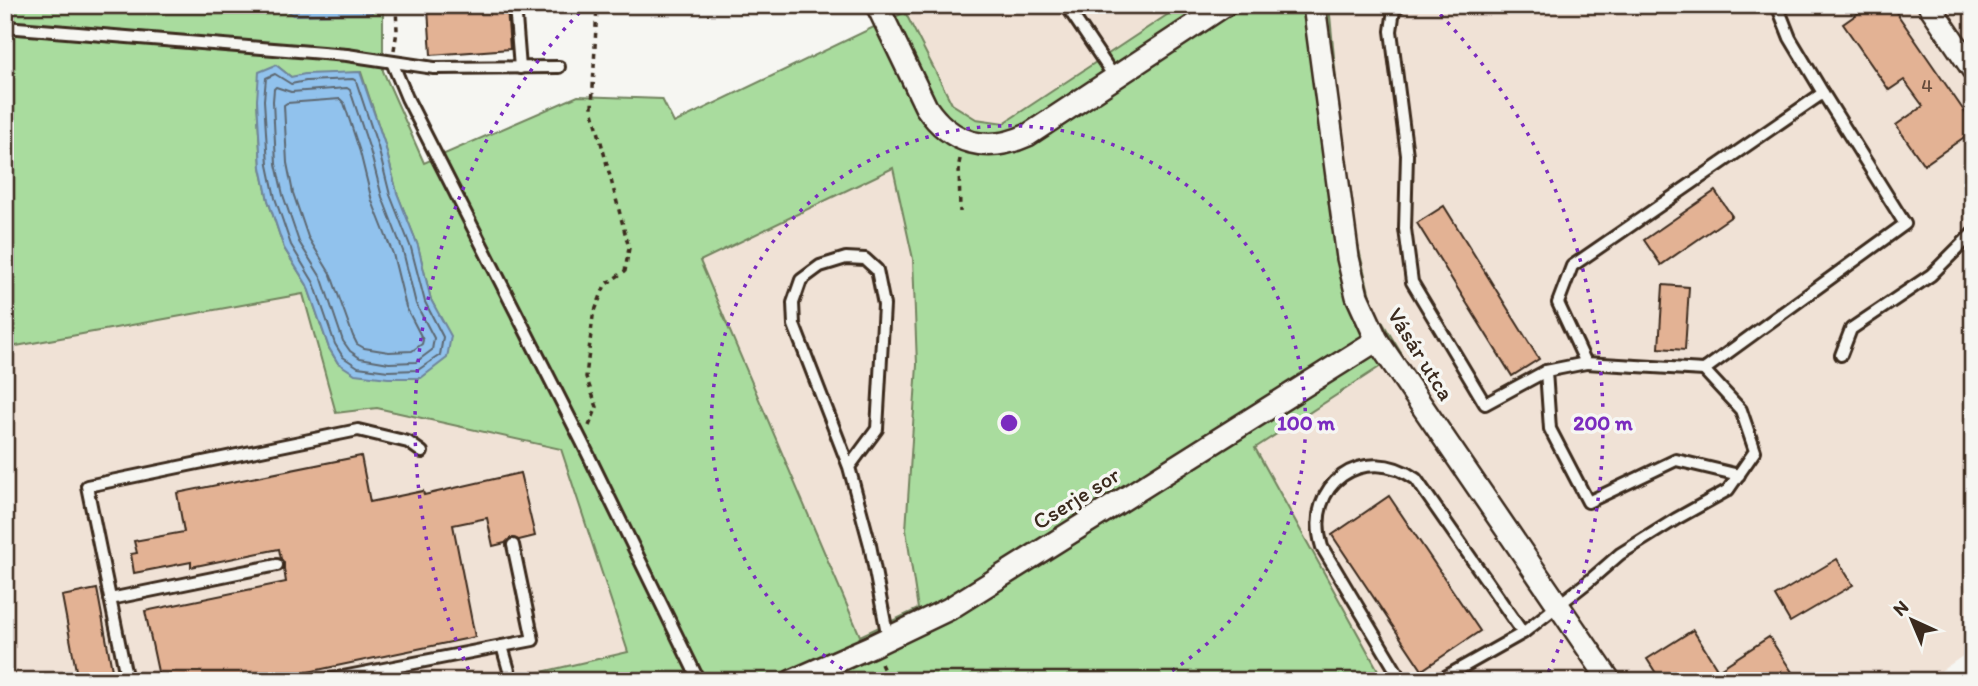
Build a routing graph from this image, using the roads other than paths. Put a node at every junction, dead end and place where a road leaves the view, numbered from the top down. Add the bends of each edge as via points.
1 (515, 5) edge
2 (877, 5) edge
3 (1066, 5) edge
4 (1225, 5) edge
5 (1314, 5) edge
6 (1400, 5) edge
7 (1777, 5) edge
8 (1930, 5) edge
9 (5, 27) edge
10 (392, 62) junction
11 (559, 67) dead end
12 (520, 68) junction
13 (1973, 70) edge
14 (1115, 78) junction
15 (1823, 93) junction
16 (1973, 233) edge
17 (1377, 340) junction
18 (1841, 355) dead end
19 (1586, 363) junction
20 (1704, 370) junction
21 (1546, 371) junction
22 (422, 452) dead end
23 (849, 467) junction
24 (1739, 475) junction
25 (513, 545) dead end
26 (277, 565) dead end
27 (110, 599) junction
28 (1559, 605) junction
29 (1523, 633) junction
30 (888, 638) junction
31 (502, 646) junction
32 (127, 681) edge
33 (322, 681) edge
34 (512, 681) edge
35 (699, 681) edge
36 (792, 681) edge
37 (1402, 681) edge
38 (1438, 681) edge
39 (1610, 681) edge

1 - 12 lane
2 - 14 street via 926,107 943,128 966,141 992,145 1017,141
3 - 14 lane
4 - 14 street
5 - 17 street, Vásár utca via 1348,258 1357,296
6 - 21 lane via 1394,9 1391,31 1407,155 1405,229 1412,282 1485,404
7 - 15 lane via 1790,38
8 - 13 street
9 - 10 lane
10 - 12 lane via 433,68
10 - 35 lane
11 - 12 lane
15 - 19 lane via 1572,266 1558,303
15 - 20 lane via 1905,224
16 - 18 lane via 1931,275 1851,329
17 - 28 street, Vásár utca
17 - 30 street, Cserje sor via 949,609
19 - 20 lane
19 - 21 lane
20 - 24 lane via 1741,410 1755,451
21 - 24 lane via 1550,429 1588,502 1676,460
22 - 27 lane via 408,442 358,430 87,486
23 - 23 lane via 877,429 884,305 877,270 864,259 846,258 820,266 801,280 793,303 794,325
23 - 30 lane
24 - 28 lane via 1728,490 1620,554
25 - 31 lane via 533,640
26 - 27 lane
27 - 32 lane
28 - 29 lane
28 - 39 street, Vásár utca
29 - 37 lane via 1416,479 1381,464 1356,468 1336,481 1322,500 1318,535
29 - 38 lane
30 - 36 street, Cserje sor
31 - 33 lane
31 - 34 lane

